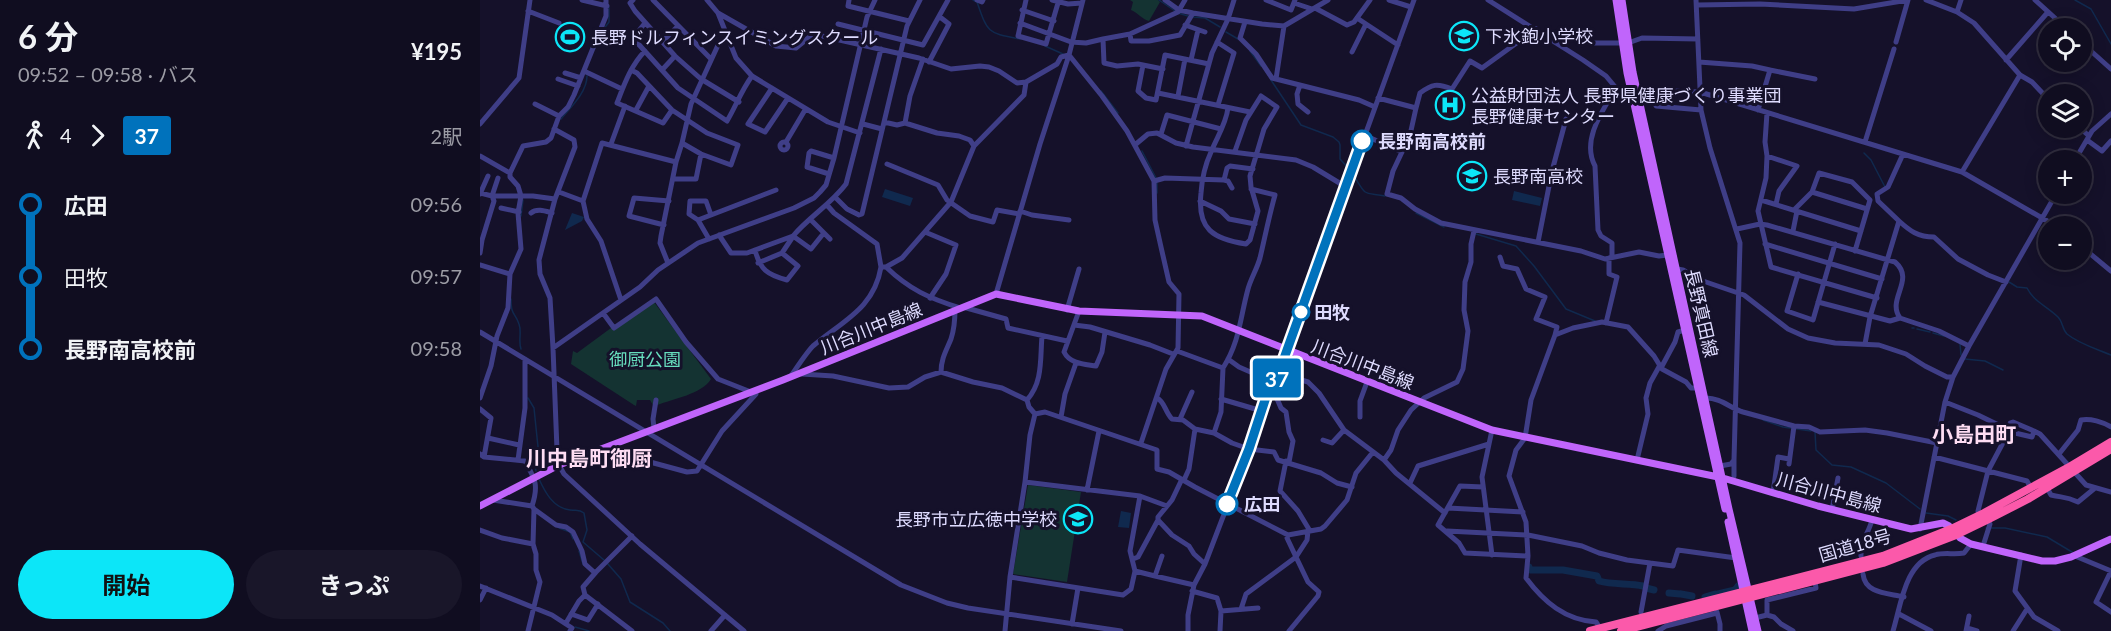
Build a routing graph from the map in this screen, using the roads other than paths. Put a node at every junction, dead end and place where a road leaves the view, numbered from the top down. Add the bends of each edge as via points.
1 (530, 0) edge
2 (582, 0) edge
3 (633, 0) edge
4 (653, 0) edge
5 (707, 0) edge
6 (849, 0) edge
7 (875, 0) edge
8 (920, 0) edge
9 (948, 0) edge
10 (978, 0) edge
11 (983, 0) edge
12 (1026, 0) edge
13 (1165, 0) edge
14 (1185, 0) edge
15 (1234, 0) edge
16 (1266, 0) edge
17 (1328, 0) edge
18 (1370, 0) edge
19 (1389, 0) edge
20 (1414, 0) edge
21 (1488, 0) edge
22 (1616, 0) edge
23 (1622, 0) edge
24 (1908, 0) edge
25 (1926, 0) edge
26 (1961, 0) edge
27 (2035, 0) edge
28 (1055, 1) edge
29 (1082, 1) edge
30 (1295, 1) edge
31 (1886, 2) edge
32 (1936, 2) edge
33 (606, 3) edge
34 (1696, 3) edge
35 (1783, 3) edge
36 (1806, 3) edge
37 (1411, 7) junction
38 (1313, 9) junction
39 (1023, 10) junction
40 (1179, 10) junction
41 (528, 11) junction
42 (869, 12) junction
43 (1957, 12) junction
44 (2048, 12) junction
45 (718, 13) junction
46 (1193, 13) junction
47 (940, 17) junction
48 (1357, 18) junction
49 (2055, 18) edge
50 (1228, 19) junction
51 (909, 21) junction
52 (1054, 21) junction
53 (1020, 22) junction
54 (1245, 22) junction
55 (559, 23) dead end
56 (645, 23) junction
57 (838, 24) dead end
58 (1366, 24) junction
59 (678, 26) junction
60 (1185, 26) junction
61 (1284, 26) junction
62 (1536, 29) junction
63 (864, 31) junction
64 (1050, 32) junction
65 (1130, 34) junction
66 (727, 39) junction
67 (1103, 39) junction
68 (1698, 39) junction
69 (904, 40) junction
70 (663, 41) junction
71 (1071, 42) junction
72 (1217, 42) junction
73 (1557, 43) junction
74 (1624, 43) junction
75 (861, 44) junction
76 (1398, 45) junction
77 (880, 49) junction
78 (645, 51) junction
79 (2092, 51) edge
80 (1352, 52) dead end
81 (901, 54) junction
82 (1069, 55) junction
83 (675, 56) junction
84 (711, 59) junction
85 (1188, 60) junction
86 (2006, 60) junction
87 (926, 61) junction
88 (1699, 62) junction
89 (1209, 63) junction
90 (1143, 65) junction
91 (1162, 69) junction
92 (2111, 69) edge
93 (631, 70) junction
94 (662, 70) junction
95 (1770, 70) junction
96 (584, 71) junction
97 (565, 73) dead end
98 (2020, 75) junction
99 (752, 76) junction
100 (581, 78) junction
101 (701, 79) junction
102 (1276, 79) junction
103 (1815, 79) dead end
104 (558, 80) dead end
105 (1026, 82) junction
106 (1300, 85) junction
107 (578, 86) junction
108 (649, 86) junction
109 (772, 88) junction
110 (1616, 88) junction
111 (2038, 88) edge
112 (622, 89) junction
113 (1700, 92) junction
114 (1158, 93) junction
115 (1635, 94) junction
116 (1653, 94) junction
117 (1178, 96) junction
118 (788, 98) junction
119 (1378, 98) junction
120 (693, 99) junction
121 (1198, 100) junction
122 (739, 102) junction
123 (535, 104) dead end
124 (1218, 105) junction
125 (625, 106) junction
126 (1375, 107) junction
127 (1228, 108) junction
128 (1416, 108) junction
129 (636, 110) junction
130 (672, 110) junction
131 (805, 110) junction
132 (1701, 110) junction
133 (1758, 110) junction
134 (1250, 112) junction
135 (1308, 112) dead end
136 (1767, 113) junction
137 (2111, 114) edge
138 (559, 116) junction
139 (1566, 119) dead end
140 (688, 121) junction
141 (1192, 121) junction
142 (905, 123) junction
143 (480, 124) edge
144 (863, 124) junction
145 (883, 125) junction
146 (841, 128) junction
147 (554, 129) junction
148 (1221, 129) junction
149 (861, 133) junction
150 (2092, 133) edge
151 (1161, 134) junction
152 (1365, 135) junction
153 (2088, 138) joint
154 (2111, 141) edge
155 (786, 142) dead end
156 (1865, 142) junction
157 (682, 143) junction
158 (611, 144) junction
159 (1136, 144) junction
160 (974, 146) junction
161 (1185, 146) junction
162 (1212, 149) junction
163 (2081, 150) edge
164 (1235, 151) junction
165 (1402, 153) junction
166 (701, 154) junction
167 (1903, 154) junction
168 (480, 156) edge
169 (1256, 156) junction
170 (1767, 156) junction
171 (834, 158) junction
172 (676, 162) junction
173 (887, 164) dead end
174 (1252, 169) junction
175 (1962, 172) junction
176 (510, 173) junction
177 (829, 174) junction
178 (488, 176) dead end
179 (498, 178) dead end
180 (673, 179) junction
181 (1202, 179) junction
182 (1156, 180) junction
183 (1224, 180) junction
184 (1346, 187) junction
185 (1232, 188) dead end
186 (1251, 189) junction
187 (776, 190) dead end
188 (559, 192) junction
189 (1812, 192) junction
190 (480, 194) edge
191 (492, 196) junction
192 (522, 196) junction
193 (835, 197) junction
194 (555, 199) junction
195 (1761, 200) junction
196 (583, 201) junction
197 (669, 201) junction
198 (1200, 201) junction
199 (951, 202) junction
200 (1776, 204) junction
201 (827, 205) junction
202 (501, 208) dead end
203 (1867, 209) junction
204 (1795, 210) junction
205 (519, 212) junction
206 (531, 213) dead end
207 (552, 213) junction
208 (1019, 213) junction
209 (711, 215) junction
210 (2039, 216) edge
211 (810, 219) junction
212 (698, 220) junction
213 (1069, 220) dead end
214 (1899, 221) junction
215 (1255, 224) junction
216 (1760, 224) junction
217 (664, 225) junction
218 (2038, 225) edge
219 (1737, 229) junction
220 (1474, 231) junction
221 (1793, 231) junction
222 (1861, 231) junction
223 (925, 232) junction
224 (823, 234) junction
225 (719, 236) junction
226 (793, 236) junction
227 (710, 239) junction
228 (830, 239) dead end
229 (1538, 242) junction
230 (1765, 244) junction
231 (1835, 244) junction
232 (755, 250) junction
233 (1855, 251) junction
234 (480, 253) edge
235 (782, 253) junction
236 (1668, 255) junction
237 (2092, 255) edge
238 (1500, 257) dead end
239 (1611, 257) junction
240 (1517, 259) dead end
241 (1888, 259) junction
242 (668, 263) junction
243 (758, 263) junction
244 (1829, 264) junction
245 (480, 265) edge
246 (883, 267) junction
247 (1079, 268) dead end
248 (1515, 268) junction
249 (1677, 269) junction
250 (2111, 271) edge
251 (510, 274) junction
252 (1798, 274) junction
253 (1882, 279) junction
254 (1824, 281) junction
255 (2006, 282) junction
256 (996, 294) junction
257 (1740, 294) junction
258 (930, 298) junction
259 (1876, 298) junction
260 (621, 300) junction
261 (1818, 302) junction
262 (959, 308) junction
263 (1067, 310) junction
264 (1078, 311) junction
265 (603, 313) junction
266 (1178, 315) junction
267 (1870, 317) junction
268 (1900, 318) junction
269 (1606, 323) junction
270 (1074, 325) junction
271 (1240, 330) junction
272 (1685, 330) junction
273 (1105, 332) junction
274 (480, 333) edge
275 (1555, 335) junction
276 (1042, 336) junction
277 (1066, 341) junction
278 (495, 342) junction
279 (1865, 344) junction
280 (1969, 346) junction
281 (553, 348) junction
282 (1287, 351) junction
283 (1175, 353) junction
284 (525, 359) junction
285 (1228, 359) junction
286 (1076, 363) junction
287 (1661, 367) junction
288 (1223, 368) junction
289 (940, 372) junction
290 (794, 375) junction
291 (554, 377) junction
292 (1953, 377) junction
293 (1277, 378) junction
294 (1367, 382) junction
295 (1272, 387) junction
296 (1698, 388) junction
297 (753, 391) junction
298 (1192, 392) dead end
299 (480, 398) edge
300 (1156, 398) junction
301 (1706, 398) junction
302 (1221, 399) junction
303 (656, 400) dead end
304 (1027, 400) junction
305 (1419, 402) junction
306 (1946, 402) junction
307 (480, 409) edge
308 (1736, 410) junction
309 (1262, 411) junction
310 (1035, 414) junction
311 (1061, 417) junction
312 (1360, 417) dead end
313 (1180, 419) junction
314 (2111, 427) edge
315 (654, 428) junction
316 (1794, 428) junction
317 (1196, 429) junction
318 (1492, 429) junction
319 (1344, 430) junction
320 (2008, 430) junction
321 (645, 431) junction
322 (1099, 431) junction
323 (2034, 432) junction
324 (1214, 433) junction
325 (488, 438) junction
326 (1525, 438) junction
327 (1323, 440) dead end
328 (2111, 442) edge
329 (1141, 443) junction
330 (1937, 443) junction
331 (1489, 444) junction
332 (519, 445) junction
333 (603, 448) junction
334 (1249, 449) junction
335 (2111, 449) edge
336 (1373, 452) junction
337 (2059, 454) junction
338 (482, 455) edge
339 (1934, 457) junction
340 (518, 460) junction
341 (1384, 460) junction
342 (1637, 460) junction
343 (1734, 460) junction
344 (1288, 461) junction
345 (559, 465) junction
346 (701, 465) junction
347 (1720, 466) junction
348 (2073, 469) junction
349 (1988, 471) junction
350 (1734, 476) dead end
351 (534, 477) junction
352 (1720, 477) junction
353 (1838, 478) dead end
354 (1183, 480) junction
355 (1025, 482) junction
356 (1410, 483) junction
357 (1352, 487) junction
358 (1483, 487) junction
359 (2031, 488) junction
360 (2047, 488) junction
361 (2095, 488) junction
362 (1087, 490) junction
363 (2111, 492) edge
364 (1773, 493) junction
365 (1140, 496) junction
366 (493, 500) junction
367 (1227, 504) junction
368 (480, 506) edge
369 (1167, 506) junction
370 (533, 507) junction
371 (1486, 510) junction
372 (1832, 510) junction
373 (1446, 511) junction
374 (1523, 513) junction
375 (1983, 518) junction
376 (1158, 520) junction
377 (1872, 520) junction
378 (1920, 529) junction
379 (480, 530) edge
380 (1309, 531) junction
381 (1446, 531) junction
382 (1489, 532) junction
383 (1954, 532) junction
384 (1288, 535) junction
385 (1528, 535) junction
386 (632, 536) junction
387 (2111, 539) edge
388 (533, 544) junction
389 (1971, 544) junction
390 (1983, 546) junction
391 (1492, 555) junction
392 (2021, 555) junction
393 (1162, 556) dead end
394 (1296, 556) junction
395 (1528, 556) junction
396 (1861, 556) dead end
397 (2075, 556) junction
398 (1736, 558) junction
399 (1133, 559) junction
400 (1650, 563) junction
401 (1205, 564) junction
402 (1135, 571) junction
403 (2111, 571) edge
404 (595, 573) junction
405 (1863, 574) dead end
406 (1155, 576) junction
407 (1010, 577) junction
408 (1815, 581) junction
409 (483, 587) edge
410 (1078, 588) junction
411 (1193, 588) junction
412 (585, 595) junction
413 (1747, 595) junction
414 (1904, 597) junction
415 (480, 600) edge
416 (598, 604) junction
417 (534, 608) junction
418 (1258, 608) dead end
419 (1241, 609) junction
420 (2027, 609) junction
421 (1716, 610) junction
422 (1221, 611) junction
423 (1641, 612) dead end
424 (2111, 612) edge
425 (571, 614) junction
426 (1899, 614) junction
427 (725, 615) junction
428 (1008, 615) junction
429 (1767, 615) junction
430 (1969, 616) dead end
431 (1755, 618) junction
432 (566, 623) junction
433 (1072, 624) junction
434 (1600, 628) junction
435 (1669, 628) edge
436 (1967, 629) edge
437 (628, 630) edge
438 (528, 631) edge
439 (570, 631) edge
440 (711, 631) edge
441 (744, 631) edge
442 (1005, 631) edge
443 (1121, 631) edge
444 (1188, 631) edge
445 (1220, 631) edge
446 (1289, 631) edge
447 (1590, 631) edge
448 (1620, 631) edge
449 (1658, 631) edge
450 (1720, 631) edge
451 (1752, 631) edge
452 (1758, 631) edge
453 (1793, 631) edge
454 (1893, 631) edge
455 (1931, 631) edge
456 (1977, 631) edge
457 (2013, 631) edge
458 (2058, 631) edge

1 - 41 street
2 - 33 street
3 - 56 street via 630,3
4 - 59 street
5 - 45 street
6 - 42 street via 848,6
7 - 42 street
8 - 51 street
9 - 47 street
10 - 11 street
12 - 39 street
13 - 40 street
14 - 40 street
15 - 50 street
16 - 30 street via 1292,10
17 - 38 street
18 - 48 street
19 - 37 street
20 - 37 street
21 - 62 street
22 - 74 main road, 長野真田線
23 - 74 main road, 長野真田線
24 - 31 street
24 - 156 street
25 - 32 street
26 - 43 street
27 - 44 street
28 - 29 street
28 - 52 street
29 - 71 street
30 - 38 street
31 - 36 street via 1854,9
32 - 43 street
33 - 96 street via 606,16
34 - 35 street
34 - 68 street
35 - 36 street
37 - 76 street
38 - 48 street via 1347,26
38 - 61 street
39 - 52 street
39 - 53 street
40 - 46 street
40 - 65 street
41 - 55 street
41 - 143 street via 519,78
42 - 51 street
42 - 63 street
43 - 86 street via 1983,31
44 - 49 street
44 - 86 street
45 - 66 street
45 - 75 street via 776,46 796,48 813,34
46 - 50 street
46 - 60 street
47 - 69 street via 923,45
47 - 87 street via 949,24
48 - 58 street
50 - 54 street
50 - 72 street
51 - 69 street
52 - 64 street
53 - 64 street
53 - 64 street via 1018,36 1046,44
54 - 61 street
54 - 102 street via 1239,39
56 - 70 street
56 - 78 street via 633,38
57 - 63 street
58 - 76 street
58 - 80 street
59 - 70 street
59 - 84 street
60 - 65 street via 1180,36 1149,41 1131,41
60 - 85 street via 1202,31
61 - 102 street
62 - 73 street
62 - 128 street via 1482,68 1470,61 1452,89 1440,84 1425,89
63 - 69 street
63 - 75 street
64 - 71 street
65 - 67 street
66 - 84 street via 719,43
66 - 99 street via 736,58
67 - 71 street
67 - 90 street via 1104,63
68 - 74 street via 1642,38
68 - 88 street
69 - 81 street
70 - 83 street
71 - 82 street
72 - 89 street
72 - 124 street via 1234,53
73 - 74 street via 1573,37 1593,43
73 - 110 street via 1606,76
74 - 115 main road, 長野真田線
75 - 77 street
75 - 146 street
76 - 119 street
77 - 81 street
77 - 144 street
78 - 93 street
78 - 94 street
79 - 92 street
81 - 87 street
81 - 145 street
82 - 105 street
82 - 159 street
82 - 208 street
83 - 94 street
83 - 101 street
84 - 101 street
85 - 89 street
85 - 91 street via 1166,55
85 - 117 street
86 - 98 street
87 - 105 street via 951,69 989,67 1017,83
87 - 142 street via 910,96
88 - 95 street
88 - 113 street
89 - 121 street
90 - 91 street
90 - 114 street via 1138,91 1156,100
91 - 114 street
93 - 108 street
93 - 112 street
94 - 120 street
95 - 103 street
95 - 133 street
96 - 100 street
96 - 112 street
97 - 100 street
98 - 111 street
98 - 175 street
99 - 109 street
99 - 122 street via 740,92
100 - 107 street
101 - 120 street
101 - 122 street
102 - 106 street
104 - 107 street
105 - 160 street via 1024,95
106 - 126 street
106 - 135 street via 1298,104
107 - 138 street
108 - 129 street
108 - 130 street
109 - 118 street
109 - 118 street via 748,124 765,132
110 - 115 street
110 - 239 street via 1596,125 1590,152 1595,166 1598,231 1612,243
112 - 125 street via 617,103
113 - 116 street
113 - 132 street
113 - 133 street
114 - 117 street
115 - 116 street
115 - 236 main road, 長野真田線
115 - 249 main road, 長野真田線
116 - 132 street via 1656,106
117 - 121 street
118 - 131 street
119 - 126 street
119 - 128 street
120 - 122 street via 727,121
120 - 140 street
121 - 124 street
121 - 141 street
123 - 138 street
124 - 127 street
125 - 129 street
125 - 158 street
126 - 152 street
127 - 134 street
127 - 148 street
128 - 165 street via 1408,144
129 - 130 street via 663,123
130 - 140 street
131 - 146 street
131 - 155 street
132 - 219 street
133 - 136 street
134 - 164 street
134 - 169 street via 1260,96 1277,107 1264,129
136 - 156 street
136 - 170 street
137 - 150 street
138 - 147 street
139 - 229 street
140 - 157 street
140 - 166 street via 738,145 731,165
141 - 148 street
141 - 151 street via 1167,115
141 - 161 street
142 - 145 street
142 - 160 street via 966,138
144 - 145 street
144 - 149 street
145 - 193 street via 862,214 847,209
146 - 149 street
146 - 171 street
147 - 176 street via 546,142 523,146
147 - 188 street via 575,144
148 - 162 street
149 - 193 street via 850,176
151 - 159 street via 1148,134
151 - 161 street
152 - 165 street
152 - 184 street
153 - 154 street via 2102,151
153 - 163 street
156 - 167 street
157 - 166 street
157 - 172 street
158 - 172 street
158 - 196 street via 602,143
159 - 182 street
160 - 199 street
161 - 162 street
162 - 164 street
162 - 181 street
164 - 169 street
165 - 220 street via 1387,194 1401,198 1441,224
166 - 180 street via 696,180
167 - 175 street
167 - 214 street via 1888,187 1877,194 1878,201
168 - 176 street
169 - 174 street
169 - 184 street via 1296,160
170 - 195 street
170 - 200 street via 1797,166 1779,191
171 - 177 street
171 - 177 street via 809,153 807,167
172 - 180 street
173 - 199 street via 938,185 944,198
174 - 183 street via 1230,166
174 - 186 street
175 - 210 street
176 - 192 street
177 - 225 street via 826,185 814,198
178 - 190 street
179 - 191 street
180 - 197 street
181 - 182 street
181 - 183 street
181 - 198 street
182 - 266 street via 1155,220 1169,282 1179,294
183 - 185 street
184 - 282 street
186 - 215 street via 1258,211
186 - 271 street via 1275,195
187 - 209 street
188 - 194 street
188 - 196 street
189 - 203 street
189 - 203 street via 1819,173 1852,182 1870,200
189 - 204 street
190 - 191 street
191 - 192 street
191 - 234 street
192 - 194 street
192 - 205 street
193 - 201 street
194 - 207 street
195 - 200 street
195 - 216 street
196 - 260 street
197 - 217 street
197 - 217 street via 634,198 629,216
198 - 215 street via 1229,219
198 - 215 street via 1204,223 1220,238 1246,243
199 - 208 street via 970,216 993,222 997,210
199 - 223 street
200 - 204 street
201 - 211 street
201 - 246 street via 877,244
202 - 205 street
203 - 222 street
204 - 221 street
204 - 222 street
205 - 251 street via 521,249
206 - 207 street
207 - 281 street via 538,268 550,298
208 - 213 street
208 - 256 street
209 - 212 street
209 - 212 street via 706,201 690,201 689,214
211 - 224 street
211 - 226 street
212 - 227 street
214 - 241 street
214 - 255 street via 1913,233 1934,237 1972,267
216 - 219 street
216 - 221 street
216 - 230 street
217 - 242 street via 660,243
218 - 255 street
219 - 257 street
220 - 229 street
220 - 305 street via 1465,282 1468,331 1463,369 1453,385
221 - 231 street
222 - 233 street
223 - 246 street via 902,258
223 - 258 street via 956,245 946,274
224 - 226 street via 811,249
224 - 228 street
225 - 227 street
225 - 232 street via 731,253
226 - 232 street
226 - 235 street
227 - 242 street
229 - 239 street via 1605,259
230 - 244 street
230 - 252 street via 1771,267
231 - 233 street
231 - 244 street
232 - 243 street
233 - 241 street
235 - 243 street
235 - 243 street via 798,266 787,280 764,270
236 - 239 street via 1639,252
236 - 272 main road, 長野真田線
237 - 250 street
238 - 248 street via 1503,266
239 - 269 street via 1609,274 1617,278
240 - 248 street
241 - 253 street
241 - 268 street via 1904,274 1896,309
242 - 260 street
244 - 253 street
244 - 254 street
245 - 251 street
246 - 258 street
246 - 290 street via 864,306 811,348
247 - 263 street
248 - 275 street via 1526,289 1545,297 1536,319 1557,327
249 - 257 street
249 - 301 main road, 長野真田線
251 - 278 street via 509,302
252 - 254 street
252 - 261 street via 1788,311 1812,320
253 - 259 street
254 - 259 street
254 - 261 street
255 - 280 street
256 - 262 main road, 川合川中島線
256 - 263 main road, 川合川中島線
257 - 279 street via 1788,329 1808,338
257 - 308 street
258 - 262 street
259 - 267 street
260 - 265 street
261 - 267 street
262 - 276 street via 1006,319 1008,328
262 - 289 street
262 - 290 main road, 川合川中島線
263 - 264 main road, 川合川中島線
264 - 266 main road, 川合川中島線
264 - 270 street
265 - 281 street
265 - 297 street via 614,328 656,299 718,379
266 - 271 main road, 川合川中島線 via 1202,316
266 - 283 street
267 - 268 street via 1890,321
267 - 279 street
268 - 280 street
269 - 275 street
269 - 287 street via 1628,327
270 - 273 street
270 - 277 street
271 - 282 main road, 川合川中島線
271 - 285 street
272 - 287 street via 1678,332
272 - 296 main road, 長野真田線
273 - 283 street
273 - 286 street via 1096,366
274 - 278 street
275 - 326 street via 1531,400
276 - 277 street
276 - 304 street via 1039,379
277 - 286 street via 1064,352
278 - 284 street
278 - 299 street
279 - 292 street via 1906,354
280 - 292 street
281 - 291 street
282 - 293 street
282 - 294 main road, 川合川中島線
283 - 288 street
283 - 300 street
284 - 291 street
284 - 332 street via 525,408
285 - 288 street
285 - 293 street via 1255,374
286 - 311 street
287 - 296 street via 1691,388
287 - 342 street via 1646,398 1648,414
288 - 302 street
289 - 290 street via 908,387 889,388 833,376
289 - 304 street via 1002,388
290 - 297 main road, 川合川中島線
291 - 321 street
291 - 345 street
292 - 306 street
293 - 295 street
293 - 319 street via 1295,378 1314,388
294 - 305 main road, 川合川中島線
294 - 312 street via 1360,401
295 - 309 street
295 - 344 street via 1286,412 1293,441
296 - 352 main road, 長野真田線
297 - 315 main road, 川合川中島線
297 - 346 street via 756,394 722,431
298 - 313 street
300 - 313 street via 1172,419
300 - 329 street
301 - 308 street via 1722,401
301 - 347 main road, 長野真田線
302 - 309 street
302 - 324 street
303 - 315 street
304 - 310 street
305 - 318 main road, 川合川中島線
305 - 341 street via 1406,416
306 - 320 street
306 - 330 street
307 - 325 street via 491,418
308 - 316 street
308 - 343 street
309 - 334 street
310 - 311 street via 1045,412
310 - 355 street
311 - 322 street
313 - 317 street
314 - 337 street via 2084,418
315 - 321 main road, 川合川中島線
316 - 330 street via 1809,427 1820,432 1865,430
316 - 364 street via 1789,462 1778,457
317 - 324 street
317 - 354 street via 1189,469
318 - 326 main road, 川合川中島線
318 - 331 street
319 - 327 street via 1332,443
319 - 336 street
320 - 323 street via 2032,437
320 - 323 street via 2013,422
320 - 349 street
321 - 333 main road, 川合川中島線
321 - 346 street
322 - 329 street
322 - 362 street
323 - 337 street
324 - 334 street
325 - 332 street
325 - 338 street
326 - 342 main road, 川合川中島線
326 - 374 street via 1516,450 1509,476
328 - 348 highway, 国道18号
329 - 354 street via 1157,450 1157,469
330 - 339 street
331 - 356 street via 1418,466
331 - 358 street
332 - 340 street
333 - 345 main road, 川合川中島線
333 - 346 street via 687,472 697,471
334 - 344 street via 1274,452 1278,460
334 - 367 street
335 - 348 highway, 国道18号
336 - 341 street
336 - 357 street via 1356,473
337 - 348 street
338 - 340 street
339 - 349 street
339 - 378 street
340 - 351 street via 525,461
341 - 356 street
342 - 352 main road, 川合川中島線
343 - 347 street
343 - 350 street
344 - 357 street
344 - 380 street via 1280,491
345 - 351 main road, 川合川中島線
345 - 386 street
346 - 428 street via 901,585 947,603
347 - 352 main road, 長野真田線
348 - 359 highway, 国道18号
348 - 360 highway, 国道18号
348 - 361 street
349 - 359 street via 2027,481
349 - 375 street via 1978,511
351 - 366 main road, 川合川中島線
351 - 370 street via 537,489
352 - 364 main road, 川合川中島線
352 - 398 main road, 長野真田線
352 - 413 main road, 長野真田線
353 - 372 street
354 - 367 street
354 - 369 street
355 - 362 street
355 - 407 street
356 - 373 street
357 - 380 street via 1347,500 1325,526
358 - 371 street
358 - 373 street via 1460,486
359 - 375 highway, 国道18号
360 - 361 street via 2051,495 2065,495 2078,502
360 - 375 highway, 国道18号
361 - 363 street
362 - 365 street
364 - 372 main road, 川合川中島線
365 - 369 street
365 - 399 street via 1130,551
366 - 368 main road, 川合川中島線
366 - 370 street
367 - 384 street
367 - 401 street
369 - 376 street
370 - 388 street
370 - 404 street via 556,525 573,532 585,564
371 - 373 street
371 - 374 street
371 - 382 street
372 - 377 main road, 川合川中島線
373 - 381 street via 1438,525
374 - 385 street
375 - 383 highway, 国道18号
375 - 390 street via 1990,524
376 - 399 street via 1138,557
376 - 401 street
377 - 378 main road, 川合川中島線
377 - 396 street
378 - 383 main road, 川合川中島線 via 1938,522
379 - 388 street
380 - 384 street
380 - 394 street
381 - 382 street
381 - 391 street via 1460,543 1465,554
382 - 385 street
382 - 391 street
383 - 389 main road, 川合川中島線
383 - 408 highway, 国道18号 via 1883,563
383 - 413 highway, 国道18号
384 - 394 street
385 - 395 street
385 - 400 street
386 - 404 street
386 - 427 street
387 - 397 main road, 川合川中島線
388 - 417 street via 540,582
389 - 390 main road, 川合川中島線
389 - 414 street via 1964,553 1936,554 1919,562 1910,574
390 - 392 main road, 川合川中島線
391 - 395 street
392 - 397 main road, 川合川中島線 via 2049,561
392 - 420 street via 2015,591
393 - 406 street
394 - 419 street via 1246,594
394 - 446 street via 1308,582 1319,592
395 - 434 street via 1526,578 1554,609 1596,622
397 - 403 street
398 - 400 street via 1678,550 1673,566
398 - 413 main road, 長野真田線
399 - 402 street
400 - 423 street
401 - 411 street
402 - 406 street
402 - 410 street via 1131,589 1123,595
403 - 424 street via 2096,602
404 - 412 street via 583,587
405 - 414 street via 1870,588
406 - 411 street
407 - 410 street
407 - 428 street
408 - 413 highway, 国道18号
408 - 429 street via 1816,588 1767,600
409 - 415 street
409 - 417 street
410 - 433 street
411 - 422 street via 1217,598
411 - 444 street
412 - 416 street
412 - 425 street
413 - 421 highway, 国道18号
413 - 431 main road, 長野真田線
413 - 434 highway, 国道18号
413 - 451 main road, 長野真田線
414 - 426 street
416 - 425 street via 588,620
416 - 437 street
417 - 432 street
417 - 438 street
418 - 419 street
419 - 422 street
420 - 457 street
420 - 458 street
421 - 435 street
421 - 448 highway, 国道18号
421 - 450 street
422 - 445 street
425 - 432 street
426 - 454 street
426 - 455 street
427 - 440 street
427 - 441 street
428 - 433 street
428 - 442 street
429 - 431 street
429 - 453 street
430 - 436 street
431 - 452 main road, 長野真田線
432 - 439 street via 572,628
433 - 443 street
434 - 447 highway, 国道18号
435 - 449 street
436 - 456 street

